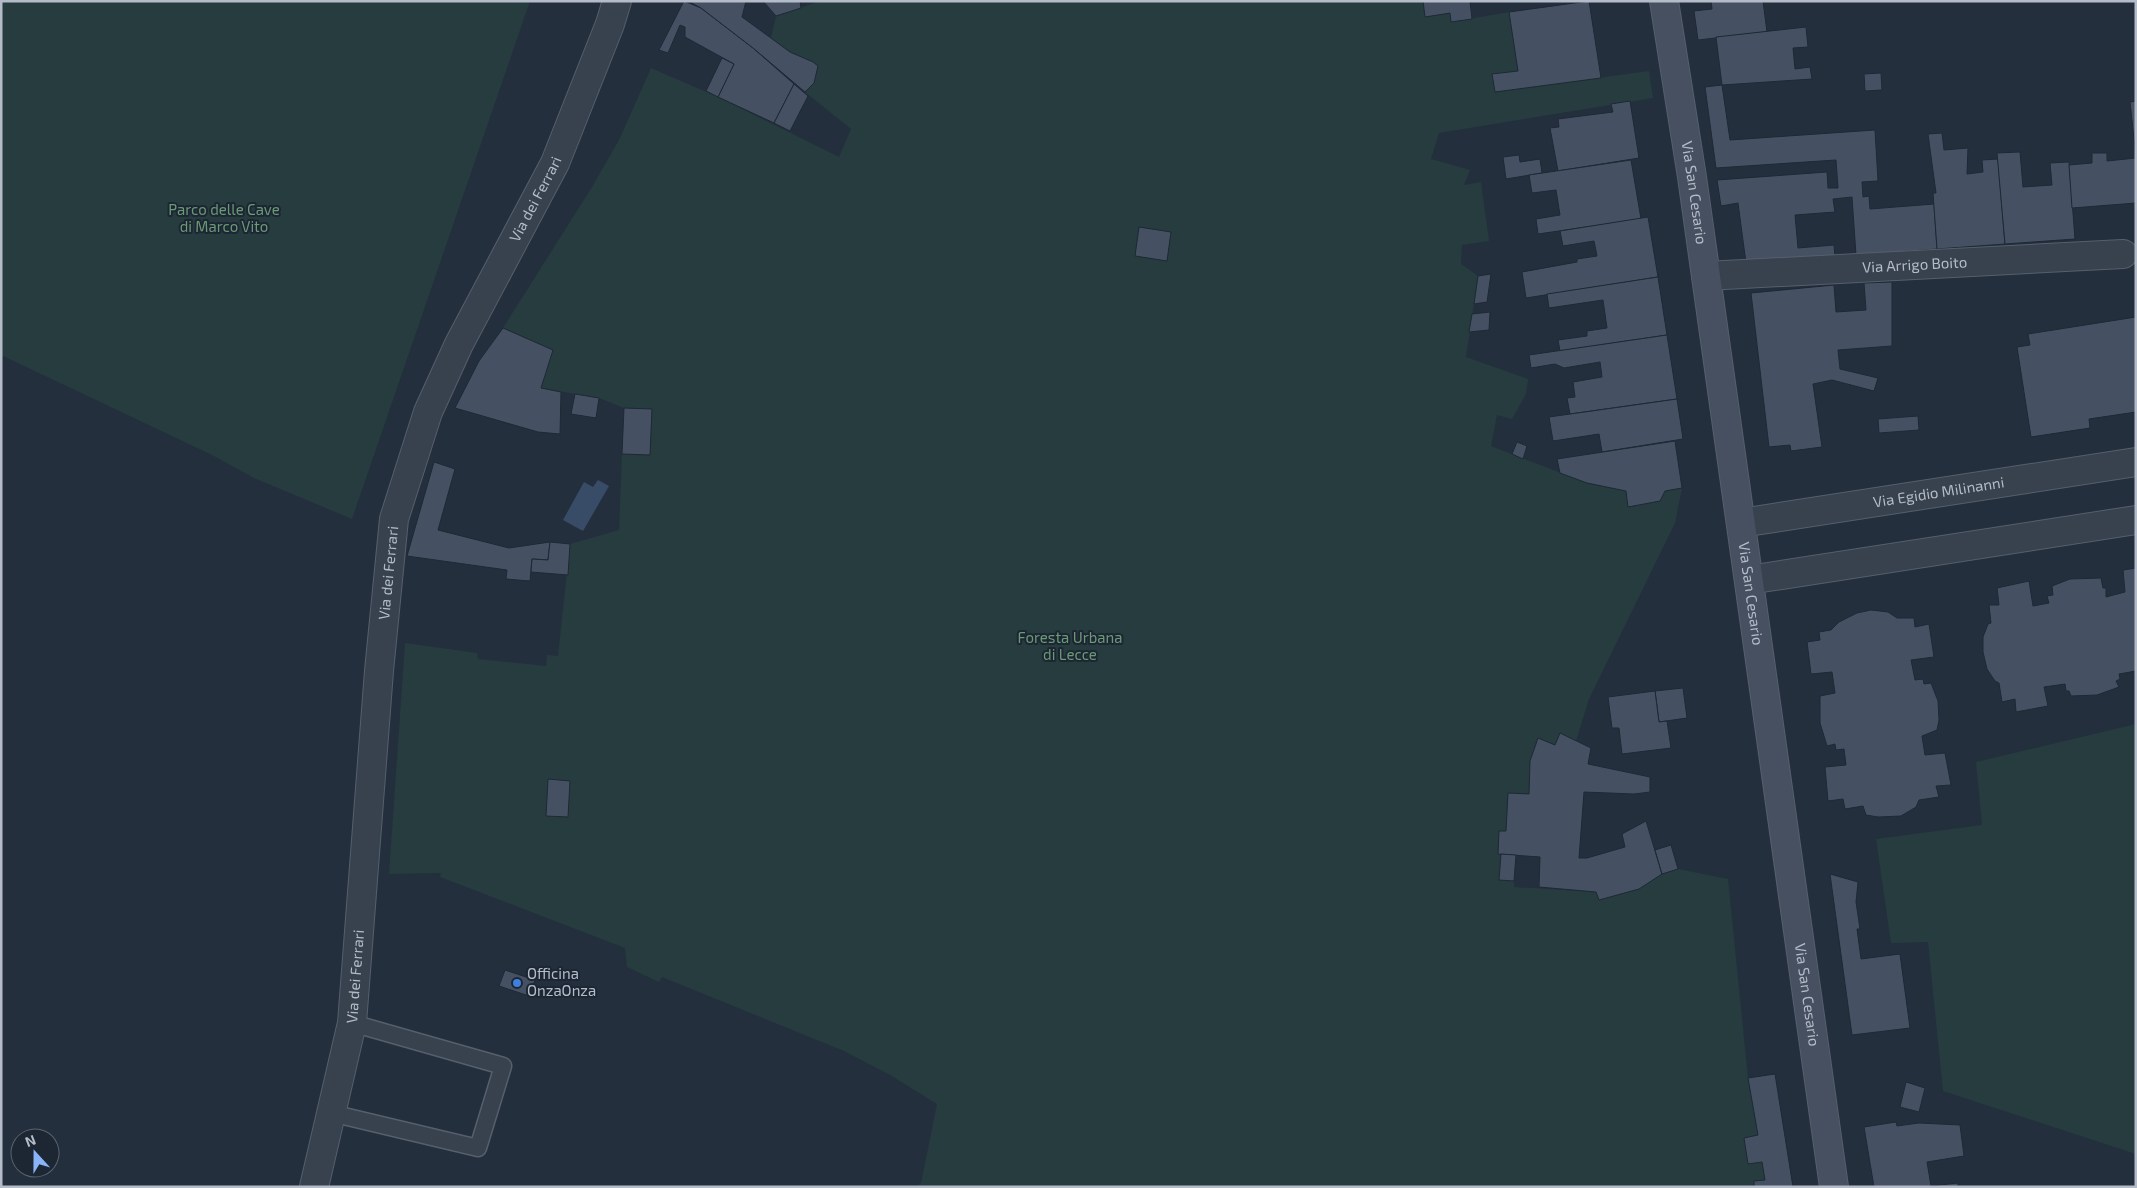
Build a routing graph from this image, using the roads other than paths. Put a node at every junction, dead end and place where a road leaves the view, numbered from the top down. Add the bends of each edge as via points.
1 (617, 1) edge
2 (1664, 1) edge
3 (2123, 254) dead end
4 (1706, 276) junction
5 (2136, 462) edge
6 (2136, 520) edge
7 (1741, 523) junction
8 (1749, 580) junction
9 (352, 1023) junction
10 (331, 1114) junction
11 (314, 1187) edge
12 (1834, 1187) edge

1 - 9 street, Via dei Ferrari via 555,163 459,344 428,412 394,519
2 - 4 main road, Via San Cesario
3 - 4 street, Via Arrigo Boito
4 - 7 main road, Via San Cesario
5 - 7 street, Via Egidio Milinanni
6 - 8 street
7 - 8 main road, Via San Cesario
8 - 12 main road, Via San Cesario
9 - 10 street, Via dei Ferrari
9 - 10 lane via 503,1066 478,1148
10 - 11 street, Via dei Ferrari

